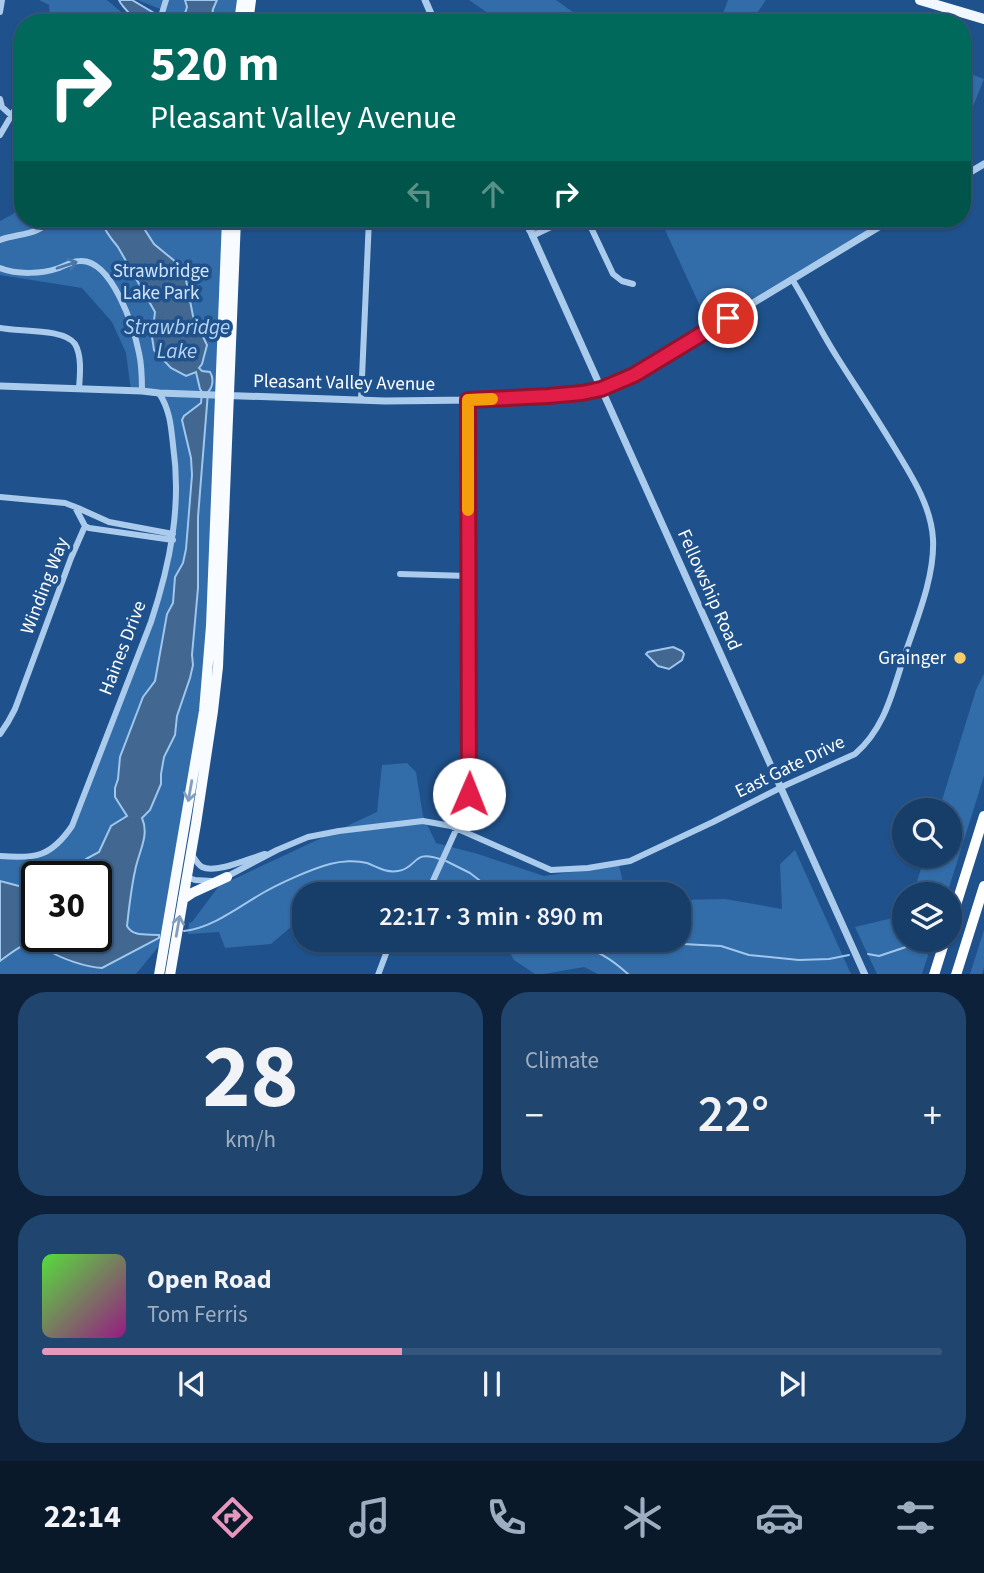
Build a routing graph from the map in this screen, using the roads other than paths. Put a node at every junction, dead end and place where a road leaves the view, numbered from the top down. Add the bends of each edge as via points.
1 (2, 0) edge
2 (920, 0) edge
3 (0, 12) edge
4 (967, 14) edge
5 (0, 99) edge
6 (14, 113) edge
7 (12, 116) junction
8 (0, 135) edge
9 (42, 228) edge
10 (227, 228) edge
11 (235, 228) edge
12 (369, 228) edge
13 (529, 228) edge
14 (540, 228) edge
15 (544, 228) edge
16 (591, 228) edge
17 (877, 228) edge
18 (531, 233) junction
19 (0, 240) edge
20 (0, 268) edge
21 (792, 279) junction
22 (633, 284) dead end
23 (0, 328) edge
24 (0, 386) edge
25 (79, 388) junction
26 (601, 389) junction
27 (142, 391) junction
28 (159, 393) junction
29 (220, 395) junction
30 (361, 400) junction
31 (468, 400) junction
32 (0, 497) edge
33 (75, 507) junction
34 (109, 522) junction
35 (85, 526) junction
36 (173, 537) junction
37 (400, 575) dead end
38 (468, 576) junction
39 (0, 734) edge
40 (781, 787) junction
41 (984, 816) edge
42 (457, 828) junction
43 (183, 834) junction
44 (277, 850) junction
45 (191, 853) junction
46 (0, 856) edge
47 (186, 877) junction
48 (227, 877) junction
49 (432, 882) edge
50 (962, 886) edge
51 (984, 886) edge
52 (183, 899) junction
53 (387, 952) edge
54 (941, 952) edge
55 (159, 974) edge
56 (170, 974) edge
57 (378, 974) edge
58 (864, 974) edge
59 (934, 974) edge
60 (956, 974) edge

1 - 3 street
2 - 4 main road
5 - 7 street
6 - 7 street
7 - 8 street
9 - 19 street
10 - 29 highway
11 - 29 highway
12 - 30 street
13 - 18 street, Fellowship Road
14 - 18 street
15 - 18 street
16 - 22 street via 614,274
17 - 21 street, Pleasant Valley Avenue
18 - 26 street, Fellowship Road
20 -> 27 street via 41,272 79,261 102,271 132,323 142,366
21 - 26 street, Pleasant Valley Avenue via 634,375
21 - 40 street, East Gate Drive via 912,478 930,518 933,547 921,605 876,732 855,754
23 - 25 street via 71,340 78,351
24 - 25 street, Pleasant Valley Avenue
25 - 27 street, Pleasant Valley Avenue
26 - 31 street, Pleasant Valley Avenue
26 - 40 street, Fellowship Road
27 - 28 street, Pleasant Valley Avenue
28 - 29 street, Pleasant Valley Avenue
28 - 36 street, Haines Drive via 170,416 176,469
29 - 30 street, Pleasant Valley Avenue
29 -> 43 highway via 208,676
29 - 45 highway via 218,667
30 - 31 street, Pleasant Valley Avenue
31 - 38 street
32 - 33 street
33 - 34 street
33 - 35 street
34 - 35 street
34 - 36 street
35 - 36 street
35 - 39 street, Winding Way via 15,709
36 - 46 street, Haines Drive via 151,622 72,826 58,843 40,854
37 - 38 street
38 - 42 street via 469,794
40 - 42 street, East Gate Drive via 630,861 588,868 551,870
40 - 58 street, Fellowship Road
41 - 50 highway
42 - 44 street, East Gate Drive via 423,821 347,830 308,837
42 - 49 street
43 - 47 highway
43 - 55 highway
44 - 45 street, East Gate Drive via 211,869 199,865
44 - 48 street, East Gate Drive
45 - 47 highway
47 - 48 street, East Gate Drive via 208,881
47 - 52 highway
48 - 52 highway
51 - 60 highway
56 -> 52 highway
53 - 57 street
54 - 59 highway

